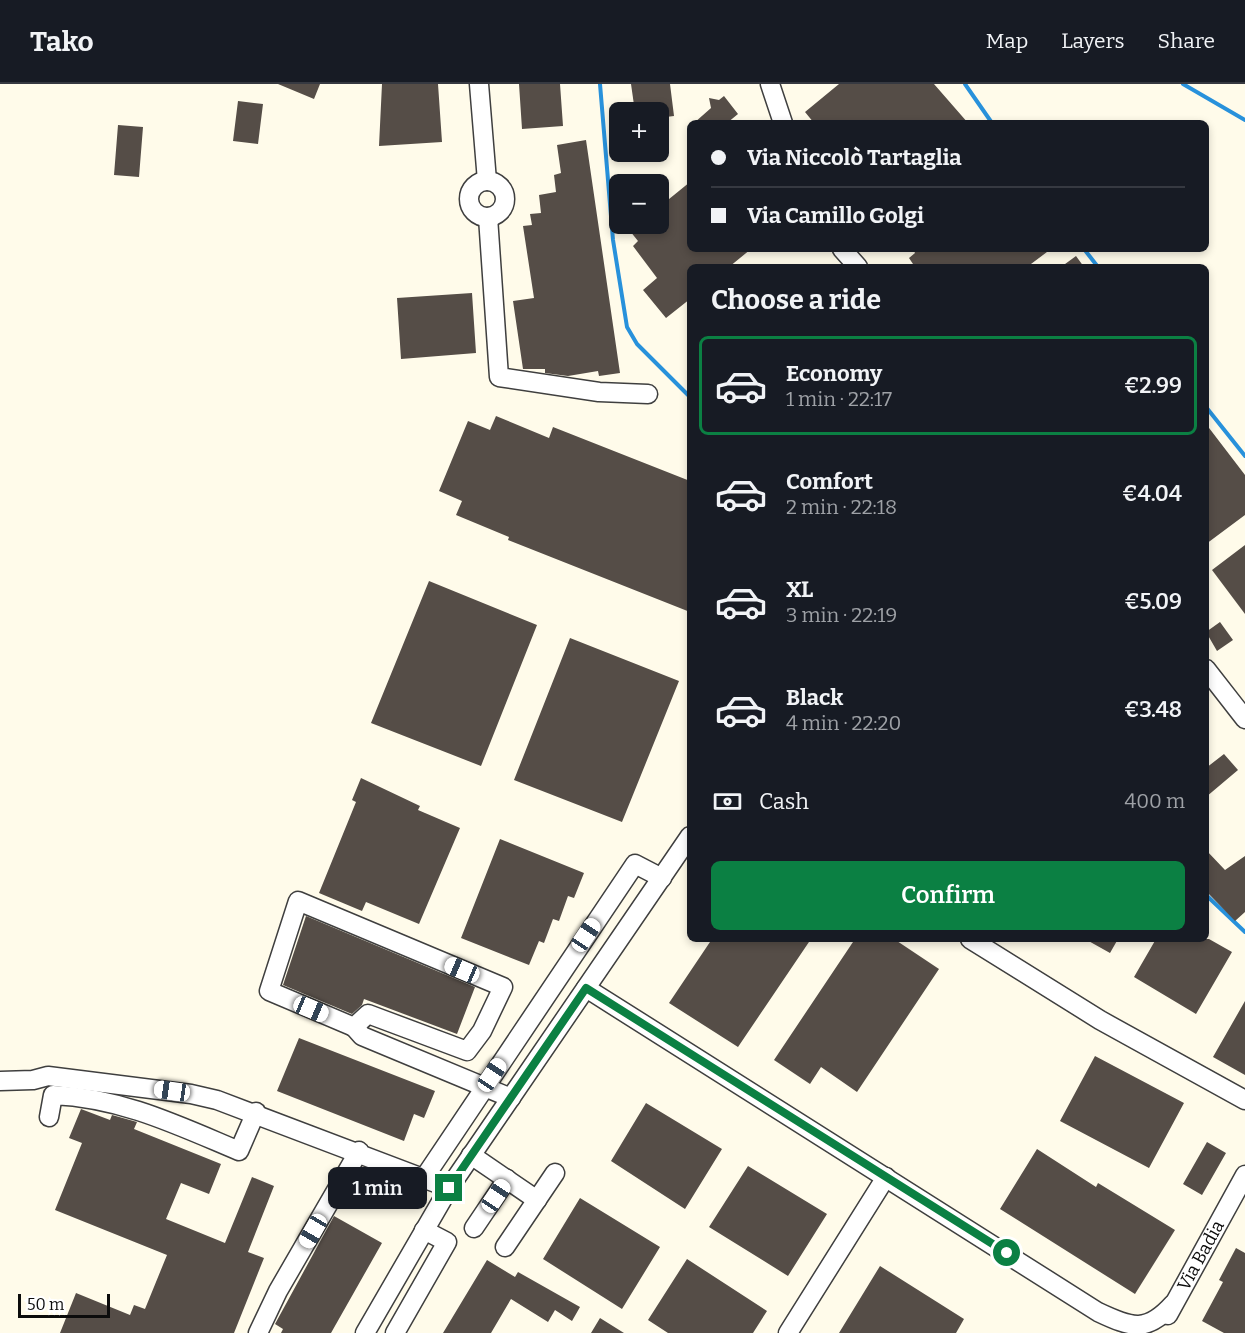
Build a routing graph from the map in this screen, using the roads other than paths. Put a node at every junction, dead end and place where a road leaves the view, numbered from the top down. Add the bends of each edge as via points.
1 (479, 84) edge
2 (770, 84) edge
3 (782, 120) edge
4 (487, 181) junction
5 (488, 218) junction
6 (845, 252) edge
7 (855, 264) edge
8 (648, 394) dead end
9 (1209, 673) edge
10 (1245, 719) edge
11 (687, 840) edge
12 (662, 878) junction
13 (975, 942) edge
14 (586, 988) junction
15 (354, 1027) junction
16 (0, 1081) edge
17 (484, 1087) junction
18 (511, 1098) junction
19 (1245, 1100) edge
20 (256, 1112) junction
21 (49, 1117) dead end
22 (358, 1151) junction
23 (471, 1155) junction
24 (555, 1173) dead end
25 (1245, 1175) edge
26 (886, 1177) junction
27 (424, 1178) junction
28 (507, 1179) junction
29 (449, 1188) junction
30 (537, 1200) junction
31 (474, 1228) dead end
32 (424, 1230) junction
33 (505, 1247) dead end
34 (1098, 1312) junction
35 (1151, 1330) edge
36 (258, 1333) edge
37 (365, 1333) edge
38 (395, 1333) edge
39 (788, 1333) edge
40 (1124, 1333) edge

1 - 4 street
2 - 3 street
4 - 5 street via 476,185 469,200 473,210
4 - 5 street via 499,184 506,201 500,213
5 - 8 street via 499,377 599,392
6 - 7 street
9 - 10 street
11 - 12 street
12 - 14 street
12 - 17 street via 635,864
13 - 19 street via 1100,1020
14 - 18 street
14 - 26 street
15 - 15 street via 368,1014 467,1051 504,987 298,901 269,991
15 - 17 street via 363,1036
16 - 20 street via 48,1076 134,1086 191,1094
17 - 18 street
17 - 27 street
18 - 23 street
20 - 21 street via 239,1151 130,1107 84,1096 53,1095
20 - 22 street
22 - 27 street
22 - 36 street
23 - 28 street
23 - 29 street
24 - 30 street
25 - 35 street, Via Badia via 1173,1304
26 - 34 street
26 - 39 street
27 - 29 street
28 - 30 street
28 - 31 street
29 - 32 street
30 - 33 street
32 - 37 street
32 - 38 street via 447,1242
34 - 35 street
34 - 40 street

